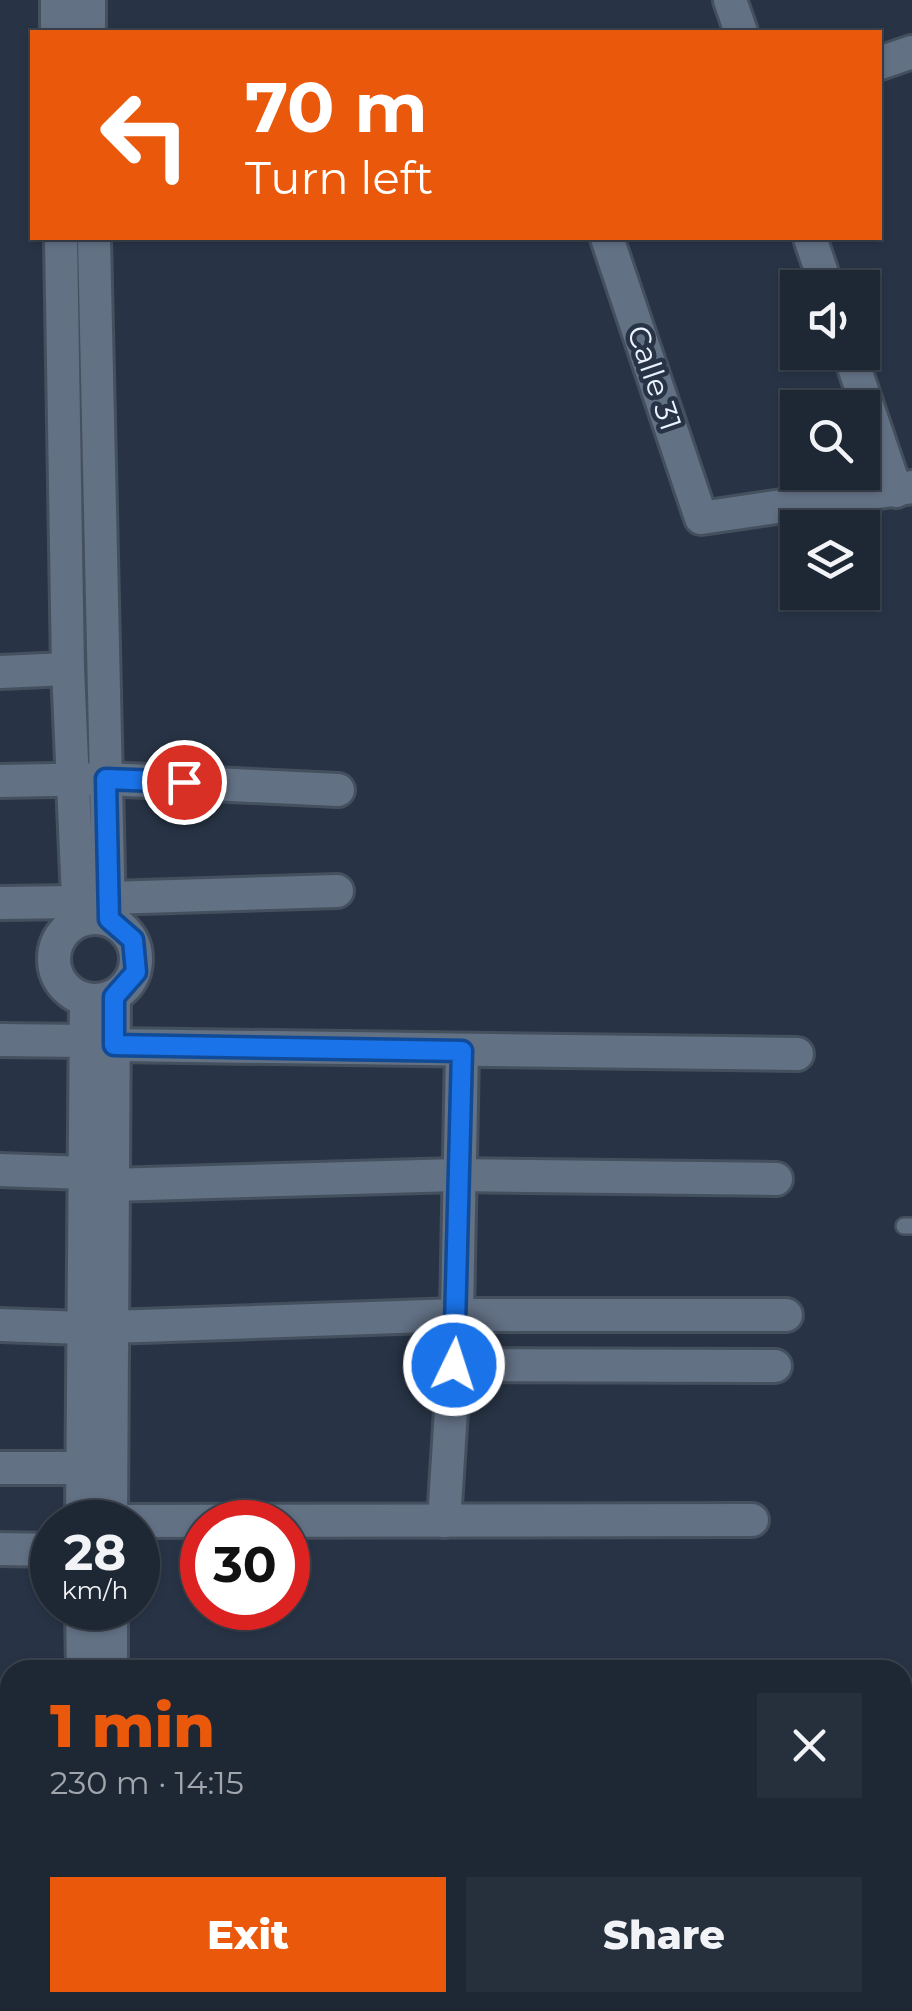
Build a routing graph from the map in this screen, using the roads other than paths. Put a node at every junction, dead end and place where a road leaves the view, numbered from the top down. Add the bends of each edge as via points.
1 (57, 0) edge
2 (89, 0) edge
3 (730, 0) edge
4 (58, 30) edge
5 (90, 30) edge
6 (740, 30) edge
7 (912, 52) edge
8 (882, 62) edge
9 (61, 240) edge
10 (94, 240) edge
11 (607, 240) edge
12 (811, 240) edge
13 (821, 270) edge
14 (856, 370) edge
15 (904, 489) edge
16 (68, 669) junction
17 (0, 672) edge
18 (72, 778) junction
19 (106, 779) junction
20 (0, 782) edge
21 (338, 790) dead end
22 (337, 891) dead end
23 (0, 903) edge
24 (93, 910) junction
25 (100, 998) junction
26 (0, 1040) edge
27 (100, 1043) junction
28 (462, 1051) junction
29 (797, 1054) dead end
30 (0, 1170) edge
31 (457, 1174) junction
32 (98, 1179) junction
33 (776, 1179) dead end
34 (786, 1314) dead end
35 (457, 1315) junction
36 (0, 1324) edge
37 (97, 1327) junction
38 (454, 1365) junction
39 (775, 1366) dead end
40 (0, 1468) edge
41 (82, 1468) junction
42 (82, 1500) edge
43 (109, 1500) edge
44 (752, 1520) dead end
45 (444, 1521) junction
46 (160, 1522) edge
47 (0, 1550) edge
48 (30, 1550) edge
49 (82, 1630) edge
50 (111, 1630) edge
51 (82, 1660) edge
52 (111, 1660) edge

1 - 4 street
2 - 5 street
3 - 6 street
7 - 8 street
9 - 16 street
10 - 19 street
11 - 15 street, Calle 31 via 701,518
12 - 13 street
14 - 15 street
16 - 17 street
16 - 18 street
18 - 19 street
18 - 20 street
18 - 24 street
19 - 21 street
19 - 24 street
22 - 24 street
23 - 24 street
24 - 25 street via 133,940 136,972
24 - 25 street via 59,937 54,962 64,986
25 - 27 street
26 - 27 street
27 - 28 street
27 - 32 street
28 - 29 street
28 - 31 street
30 - 32 street
31 - 32 street
31 - 33 street
31 - 35 street
32 - 37 street
34 - 35 street
35 - 37 street
35 - 38 street
36 - 37 street
37 - 41 street
37 - 43 street
38 - 39 street
38 - 45 street
40 - 41 street
41 - 42 street
44 - 45 street
45 - 46 street
47 - 48 street
49 - 51 street
50 - 52 street

